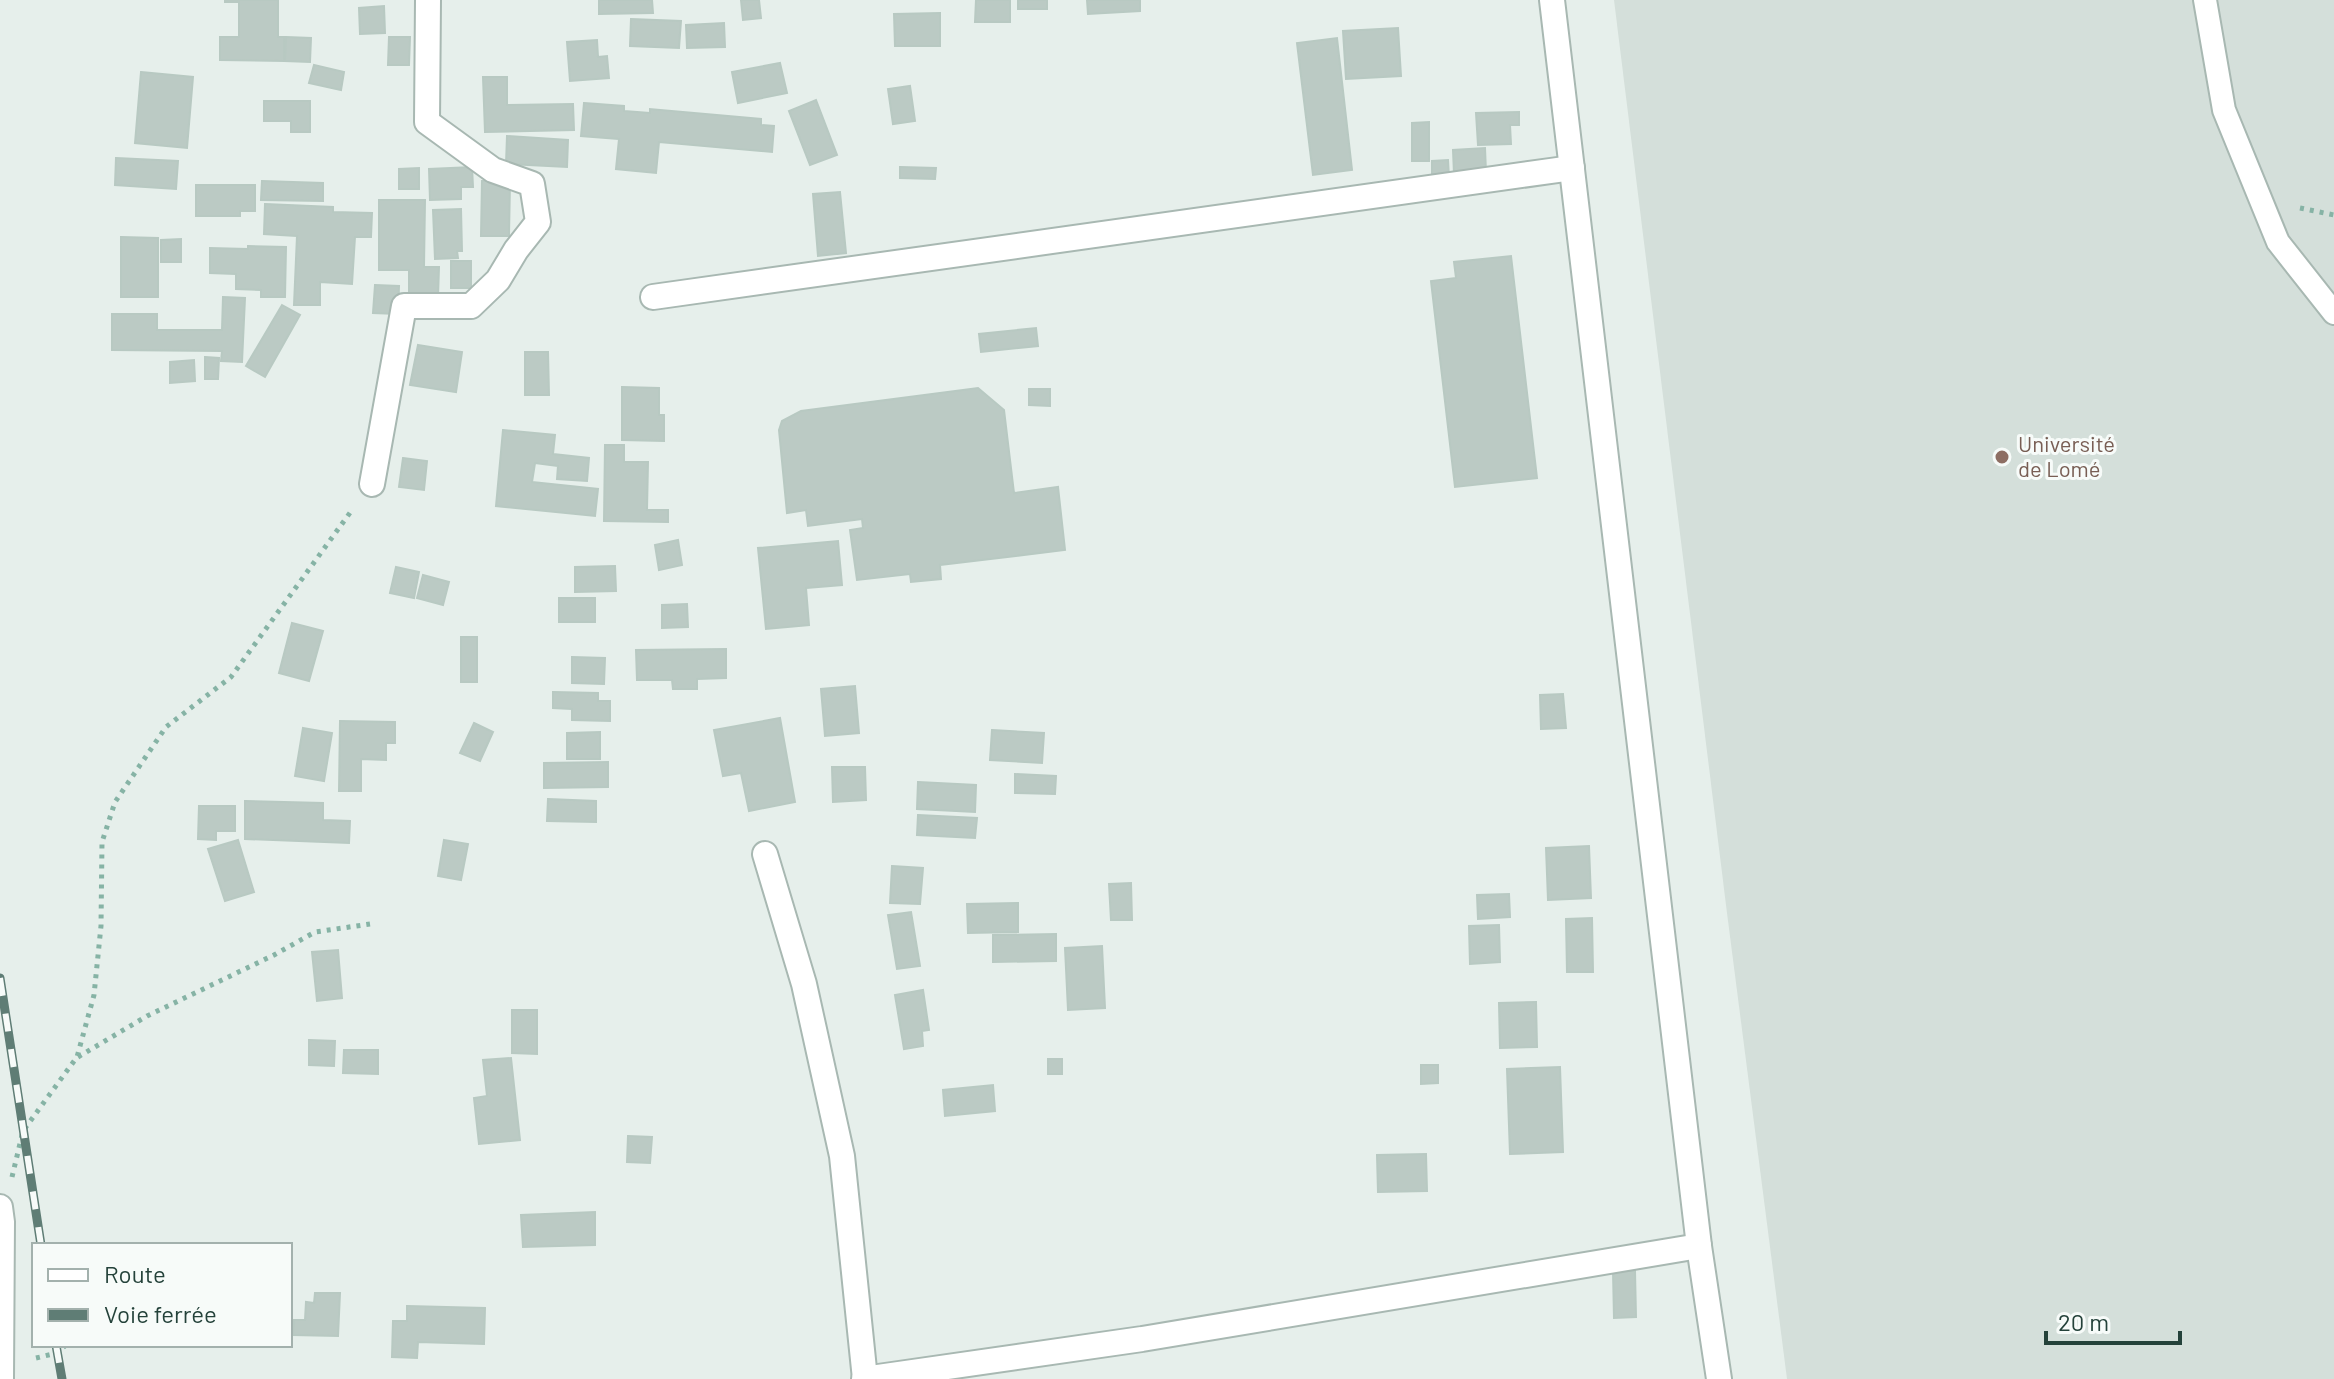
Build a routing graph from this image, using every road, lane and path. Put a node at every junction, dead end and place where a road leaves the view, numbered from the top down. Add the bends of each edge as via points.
1 (428, 0) edge
2 (1552, 0) edge
3 (2205, 0) edge
4 (1572, 168) junction
5 (653, 297) dead end
6 (2334, 313) edge
7 (372, 484) joint
8 (765, 854) dead end
9 (370, 924) dead end
10 (77, 1057) junction
11 (1, 1214) edge
12 (1699, 1246) junction
13 (1, 1379) edge
14 (865, 1379) edge
15 (1719, 1379) edge

1 - 7 street via 427,122 493,170 532,184 538,222 498,280 471,306 404,306
2 - 4 street
3 - 6 lane via 2224,110 2278,242
4 - 5 street
4 - 12 street
7 - 10 path via 231,677 166,727 115,802 102,842 94,995
8 - 14 street via 804,984 842,1156
9 - 10 path via 315,932
10 - 11 path via 23,1131
11 - 13 street
12 - 14 street via 1142,1339
12 - 15 street

